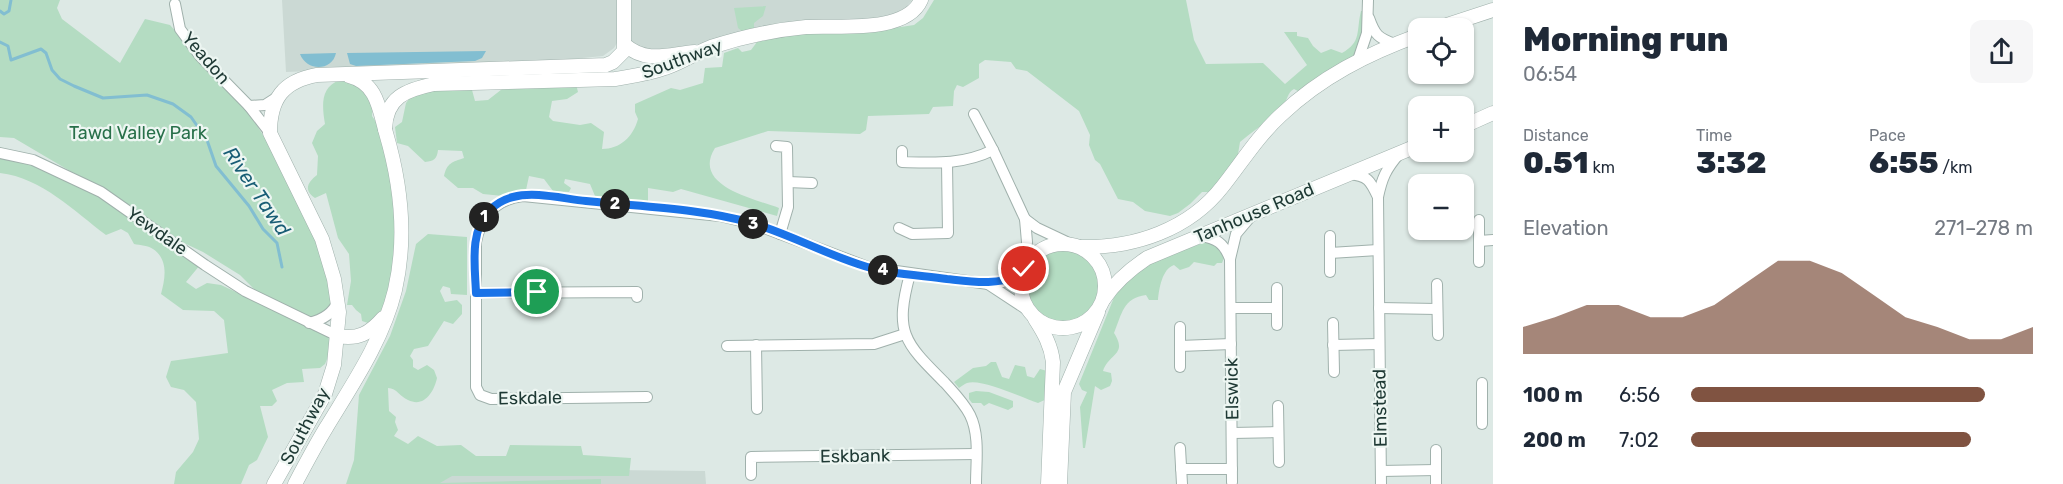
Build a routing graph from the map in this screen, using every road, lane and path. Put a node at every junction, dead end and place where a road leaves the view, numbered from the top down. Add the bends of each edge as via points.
1 (624, 0) edge
2 (921, 0) edge
3 (1368, 0) edge
4 (175, 4) dead end
5 (1492, 10) edge
6 (1368, 15) junction
7 (1468, 18) edge
8 (1408, 39) edge
9 (1395, 44) junction
10 (625, 45) junction
11 (700, 52) junction
12 (1358, 60) junction
13 (345, 74) junction
14 (279, 96) junction
15 (249, 106) junction
16 (1493, 113) edge
17 (974, 114) dead end
18 (1474, 122) edge
19 (385, 129) junction
20 (270, 134) junction
21 (776, 146) dead end
22 (993, 150) junction
23 (1408, 150) edge
24 (902, 151) dead end
25 (0, 153) edge
26 (1399, 154) junction
27 (947, 163) junction
28 (1348, 174) junction
29 (788, 182) junction
30 (812, 183) dead end
31 (1378, 197) junction
32 (1253, 214) junction
33 (1025, 219) junction
34 (1479, 220) dead end
35 (899, 228) dead end
36 (780, 234) junction
37 (1200, 236) junction
38 (1330, 236) dead end
39 (1479, 240) junction
40 (1493, 240) edge
41 (1077, 246) junction
42 (1378, 250) junction
43 (1330, 253) junction
44 (1230, 259) junction
45 (1479, 262) dead end
46 (1023, 272) junction
47 (1330, 272) dead end
48 (910, 274) junction
49 (988, 284) junction
50 (1437, 284) dead end
51 (1276, 288) dead end
52 (476, 293) junction
53 (637, 297) dead end
54 (338, 301) junction
55 (1101, 304) junction
56 (1231, 308) junction
57 (1277, 308) junction
58 (1379, 308) junction
59 (1437, 309) junction
60 (1031, 314) junction
61 (387, 315) junction
62 (309, 323) junction
63 (1333, 323) dead end
64 (1277, 325) dead end
65 (1180, 327) dead end
66 (905, 334) junction
67 (1438, 335) dead end
68 (338, 336) junction
69 (1231, 344) junction
70 (1379, 344) junction
71 (756, 345) junction
72 (1334, 345) junction
73 (727, 346) dead end
74 (1180, 346) junction
75 (1180, 367) dead end
76 (1334, 372) dead end
77 (1485, 390) edge
78 (647, 397) dead end
79 (1278, 406) dead end
80 (757, 410) dead end
81 (1482, 424) dead end
82 (1278, 432) junction
83 (1232, 433) junction
84 (1180, 448) dead end
85 (1436, 450) dead end
86 (976, 454) junction
87 (1279, 462) dead end
88 (1181, 469) junction
89 (1232, 469) junction
90 (1436, 470) junction
91 (1381, 471) junction
92 (751, 475) dead end
93 (1232, 482) dead end
94 (274, 484) edge
95 (295, 484) edge
96 (976, 484) edge
97 (1048, 484) edge
98 (1060, 484) edge
99 (1182, 484) edge
100 (1381, 484) edge
101 (1436, 484) edge

1 - 10 street, Southway
2 - 11 street, Southway via 911,14 888,23 785,29
3 - 6 street
4 - 15 street, Yeadon via 180,29 200,56
5 - 7 street
6 - 9 street via 1375,33
6 - 12 street
8 - 9 street, Tanhouse Road
9 - 12 street, Tanhouse Road
10 - 11 street via 636,54 652,57
10 - 13 street, Southway via 613,62 597,67
11 - 19 street, Southway via 665,68 615,79 419,87 394,102 388,110
12 - 41 street, Tanhouse Road via 1323,81 1280,116 1218,192 1185,221 1148,238
13 - 14 street, Southway via 305,77
13 - 19 street, Southway via 368,84 378,100
14 - 15 street via 265,105
14 - 20 street via 270,117
15 - 20 street, Yeadon
16 - 18 street
17 - 22 street
19 - 61 street, Southway via 402,222 402,244
20 - 54 street, Southway via 322,238
21 - 29 street via 787,147
22 - 27 street
22 - 33 street
23 - 26 street, Tanhouse Road
24 - 27 street via 902,162
25 - 62 street, Yewdale via 33,160 101,192 237,286
26 - 28 street, Tanhouse Road
26 - 31 street, Elmstead via 1388,166
27 - 35 street via 948,233 912,234
28 - 31 street via 1369,180
28 - 32 street, Tanhouse Road
29 - 30 street
29 - 36 street via 788,207
31 - 42 street, Elmstead
32 - 37 street, Tanhouse Road
32 - 44 street, Elswick via 1236,234
33 - 41 street
33 - 46 street
34 - 39 street
36 - 48 street, Eskdale via 856,264
36 - 52 street, Eskdale via 736,219 702,213 539,196 513,197 497,205 481,223 476,242
37 - 44 street via 1223,244
37 - 55 street, Tanhouse Road via 1130,269 1114,283
38 - 43 street
39 - 40 street
39 - 45 street
41 - 46 street via 1044,248
41 - 55 street via 1100,265 1105,283
42 - 43 street
42 - 58 street, Elmstead
43 - 47 street
44 - 56 street, Elswick
46 - 49 street, Eskdale via 1004,282
46 - 60 street via 1021,290
48 - 49 street, Eskdale
48 - 66 street via 902,305
49 - 60 street, Eskdale
50 - 59 street
51 - 57 street
52 - 53 street via 637,292
52 - 78 street, Eskdale via 477,387 483,397
54 - 62 street via 327,316
54 - 68 street, Southway
55 - 60 street via 1093,316 1075,327 1053,327
55 - 98 street, Tanhouse Road via 1064,393
56 - 57 street
56 - 69 street, Elswick
57 - 64 street
58 - 59 street
58 - 70 street, Elmstead
59 - 67 street
60 - 97 street via 1052,350
61 - 68 street via 362,336
61 - 95 street, Southway via 356,379
62 - 68 street, Yewdale
63 - 72 street
65 - 74 street
66 - 71 street via 874,344
66 - 86 street via 915,353 960,399 973,423
68 - 94 street, Southway via 325,394
69 - 74 street, Elswick
69 - 83 street, Elswick
70 - 72 street, Elmstead
70 - 91 street, Elmstead
71 - 73 street
71 - 80 street
72 - 76 street
74 - 75 street
77 - 81 street
79 - 82 street
82 - 83 street, Elswick
82 - 87 street
83 - 89 street, Elswick
84 - 88 street
85 - 90 street
86 - 92 street, Eskbank via 751,457
86 - 96 street
88 - 89 street
88 - 99 street
89 - 93 street, Elswick
90 - 91 street, Elmstead
90 - 101 street
91 - 100 street, Elmstead

